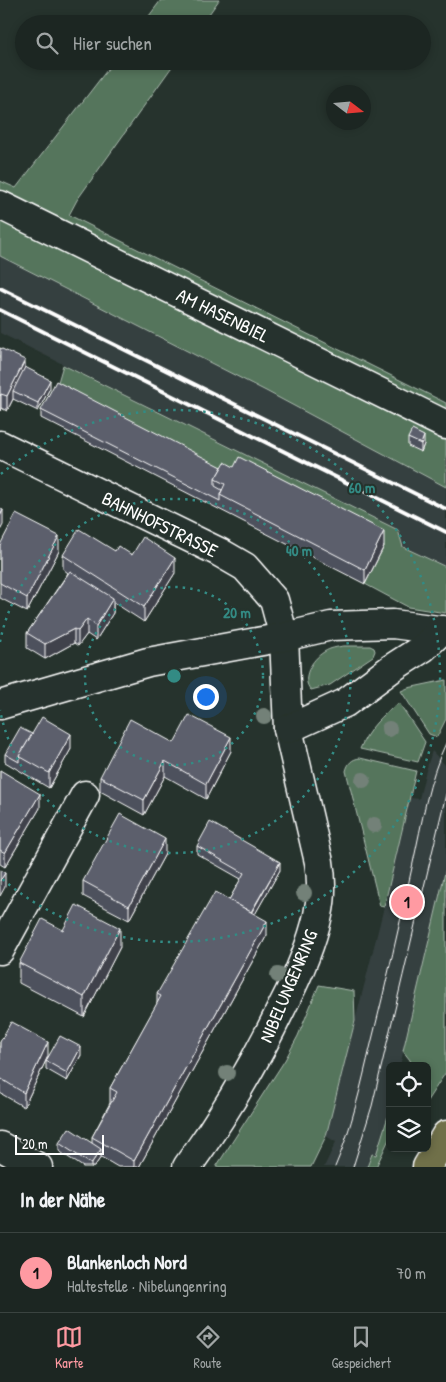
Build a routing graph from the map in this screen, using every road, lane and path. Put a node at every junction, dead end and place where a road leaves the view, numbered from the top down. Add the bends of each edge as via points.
1 (0, 205) edge
2 (446, 425) edge
3 (0, 445) edge
4 (284, 637) junction
5 (437, 637) edge
6 (0, 705) edge
7 (288, 729) junction
8 (85, 795) dead end
9 (0, 950) edge
10 (446, 1135) edge
11 (0, 1146) edge
12 (38, 1167) edge
13 (187, 1167) edge
14 (427, 1167) edge

1 - 2 street, AM HASENBIEL
3 - 4 street, BAHNHOFSTRASSE via 245,567 274,600
4 - 5 street via 331,626 393,624
4 - 6 street via 148,662
4 - 7 street, NIBELUNGENRING
5 - 7 street via 344,703
7 - 13 street, NIBELUNGENRING via 320,862 322,883 318,915 294,983 267,1039 242,1084
8 - 9 street
10 - 14 main road
11 - 12 street

